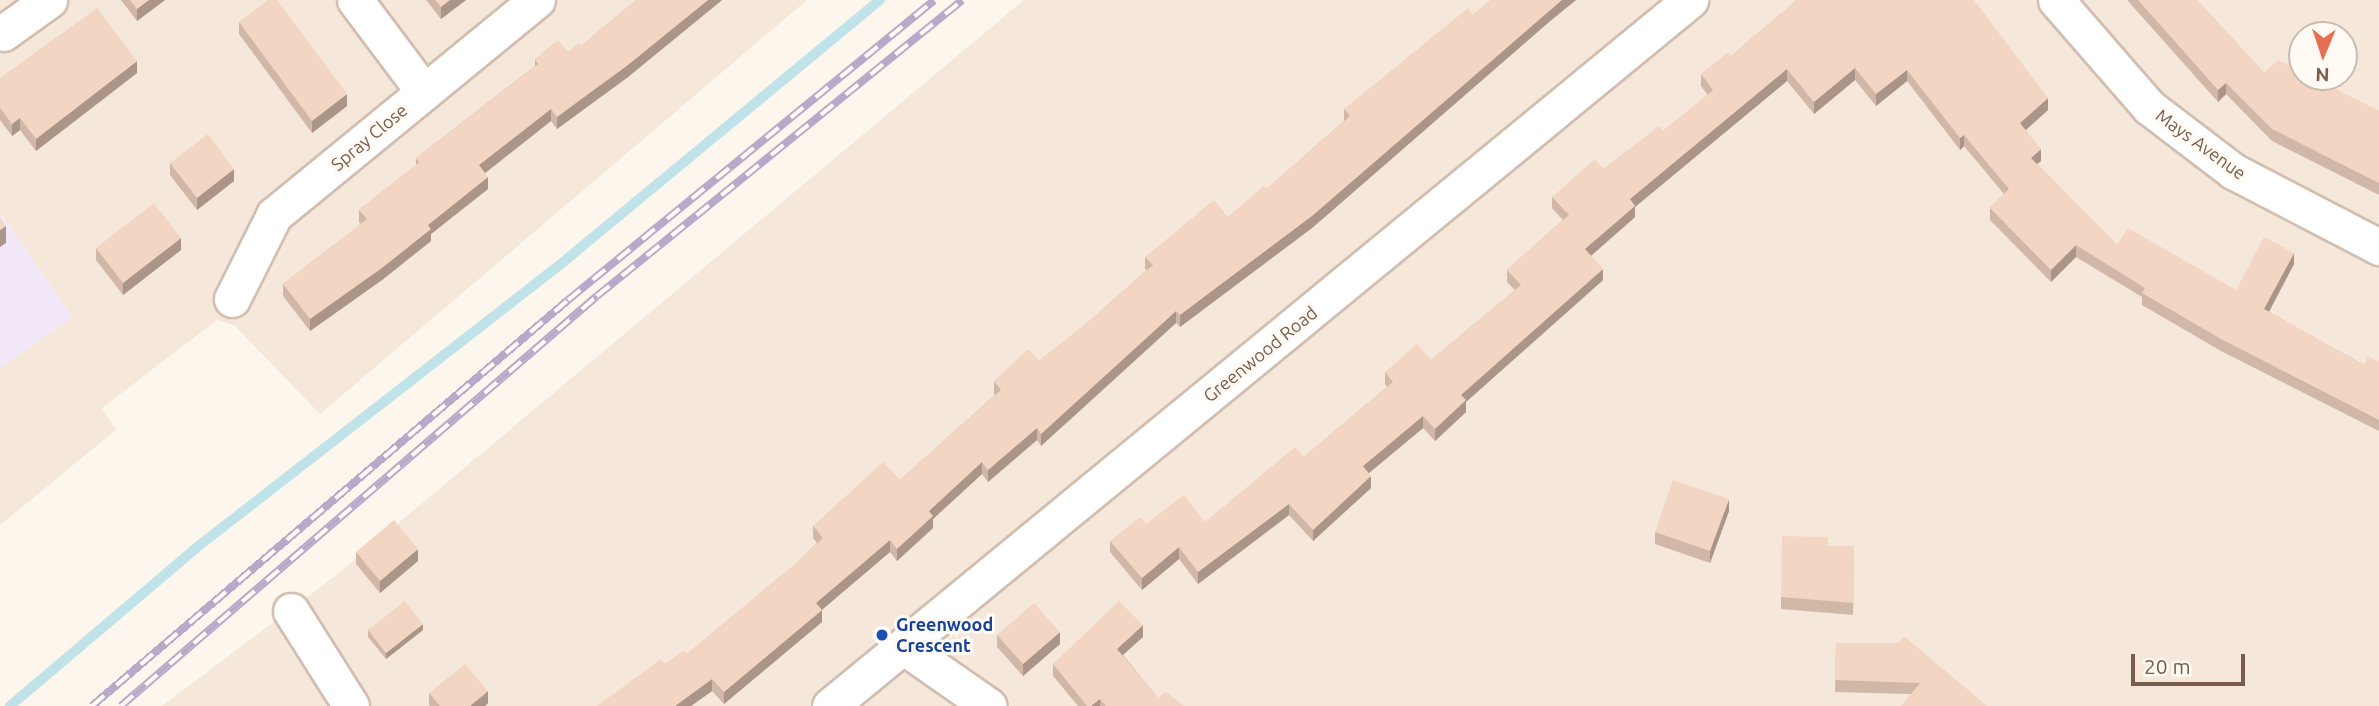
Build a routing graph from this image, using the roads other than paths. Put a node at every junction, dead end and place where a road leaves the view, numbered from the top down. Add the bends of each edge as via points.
1 (49, 0) edge
2 (355, 0) edge
3 (537, 0) edge
4 (1690, 0) edge
5 (2056, 0) edge
6 (3, 33) dead end
7 (424, 92) junction
8 (2379, 247) edge
9 (232, 299) dead end
10 (291, 611) dead end
11 (904, 647) junction
12 (351, 706) edge
13 (830, 706) edge
14 (989, 706) edge

1 - 6 street
2 - 7 street
3 - 7 street, Spray Close
4 - 11 street, Greenwood Road
5 - 8 street, Mays Avenue via 2150,107 2233,171
7 - 9 street, Spray Close via 274,215
10 - 12 street
11 - 13 street, Greenwood Road
11 - 14 street

